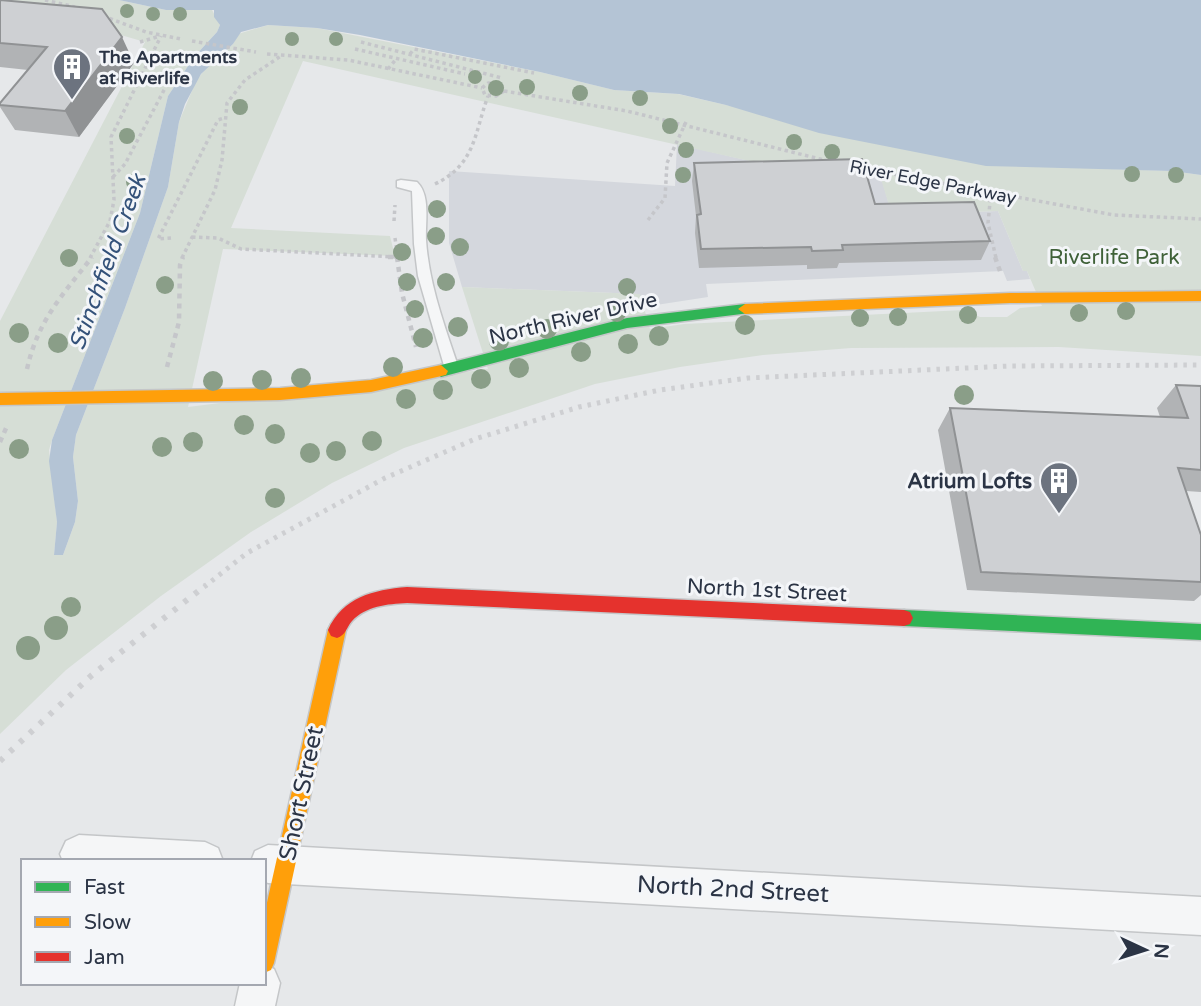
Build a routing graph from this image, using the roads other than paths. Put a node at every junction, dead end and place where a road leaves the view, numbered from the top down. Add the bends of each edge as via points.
1 (401, 184) dead end
2 (1201, 296) edge
3 (452, 369) junction
4 (0, 400) edge
5 (340, 623) joint
6 (1201, 632) edge
7 (79, 854) dead end
8 (169, 859) edge
9 (275, 864) edge
10 (1201, 916) edge
11 (266, 945) edge
12 (260, 985) edge
13 (255, 1006) edge

1 - 3 lane via 417,188 422,263
2 - 3 street, North River Drive via 948,300 689,314 627,323
3 - 4 street, North River Drive via 315,392
5 - 6 street, North 1st Street via 371,600 394,595
5 - 9 street, Short Street
7 - 8 street
9 - 10 street, North 2nd Street
9 - 11 street, Short Street
12 - 13 street

